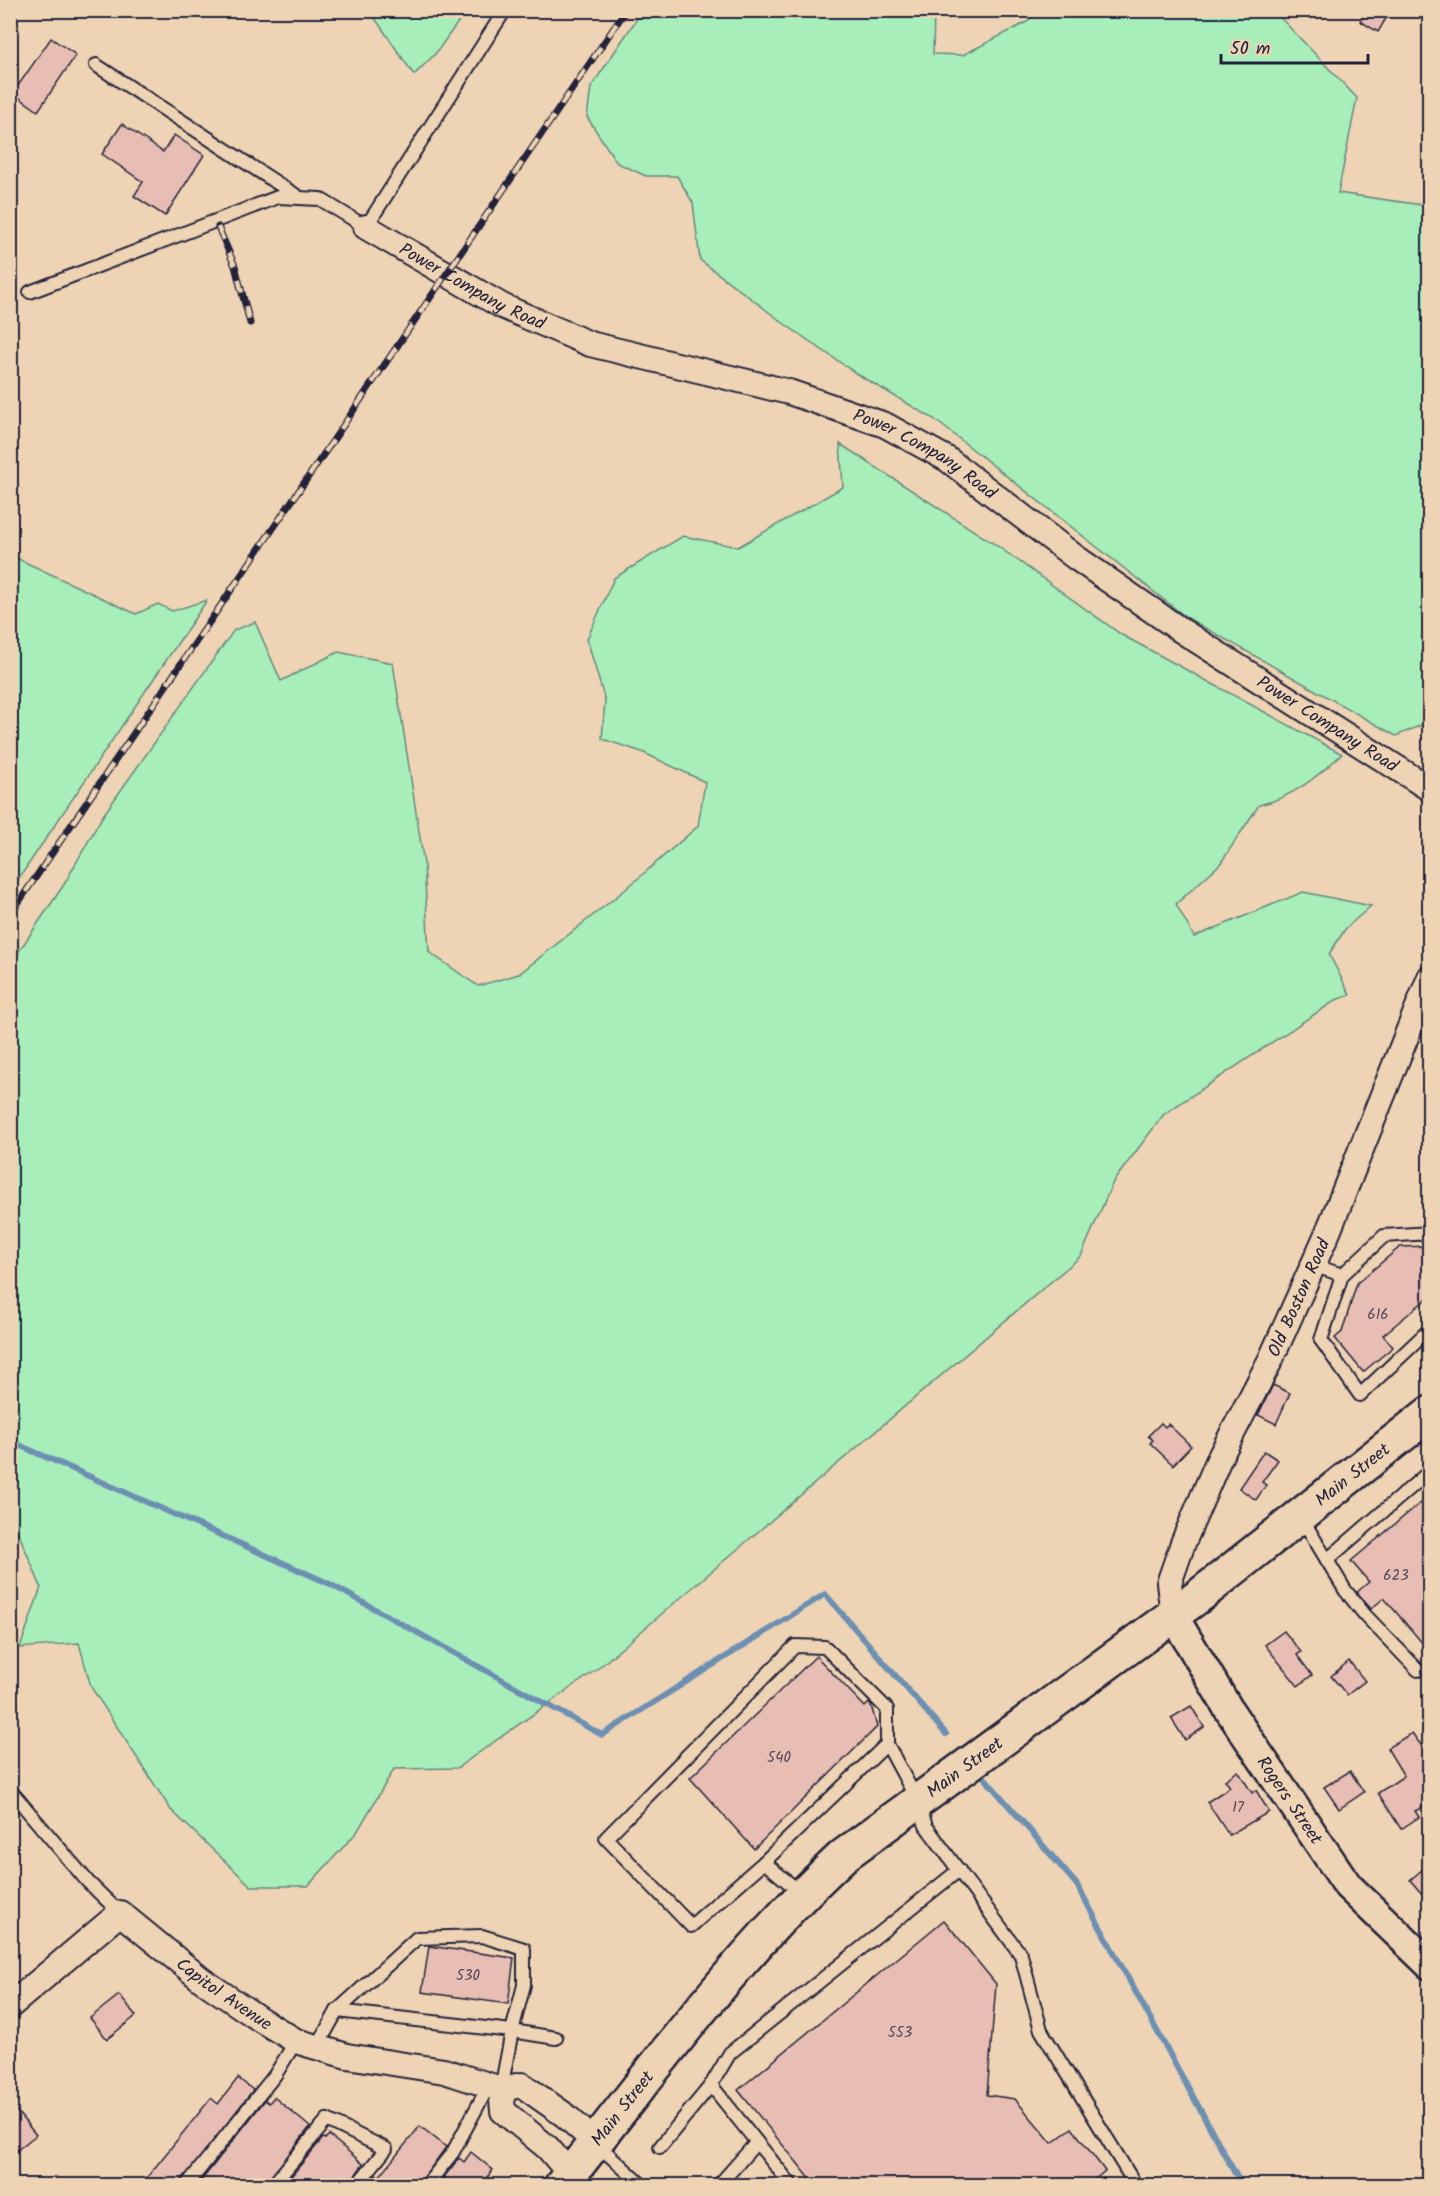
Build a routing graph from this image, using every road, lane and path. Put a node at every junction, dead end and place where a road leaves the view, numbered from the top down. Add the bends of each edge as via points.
1 (505, 10) edge
2 (96, 65) dead end
3 (301, 198) junction
4 (366, 227) junction
5 (30, 292) dead end
6 (1430, 789) edge
7 (1430, 978) edge
8 (1430, 1233) edge
9 (1313, 1265) junction
10 (1342, 1275) junction
11 (1430, 1329) edge
12 (1430, 1413) edge
13 (1430, 1471) edge
14 (1300, 1516) junction
15 (1327, 1560) junction
16 (1173, 1616) junction
17 (1418, 1670) dead end
18 (887, 1744) junction
19 (10, 1790) edge
20 (917, 1800) junction
21 (764, 1862) junction
22 (959, 1870) junction
23 (802, 1894) junction
24 (120, 1913) junction
25 (1430, 1965) edge
26 (10, 2006) edge
27 (337, 2011) junction
28 (512, 2031) junction
29 (556, 2037) dead end
30 (307, 2044) junction
31 (711, 2085) junction
32 (495, 2087) junction
33 (596, 2143) junction
34 (756, 2143) junction
35 (660, 2147) dead end
36 (570, 2180) edge
37 (186, 2186) edge
38 (272, 2186) edge
39 (356, 2186) edge
40 (426, 2186) edge
41 (643, 2186) edge
42 (718, 2186) edge
43 (792, 2186) edge
44 (1136, 2186) edge

1 - 4 lane
2 - 3 lane
3 - 4 lane via 320,199
3 - 5 lane via 278,197
4 - 6 street, Power Company Road via 502,306 590,344 789,392 885,425 947,459 1075,557 1182,631
7 - 9 street, Old Boston Road
8 - 10 lane via 1384,1236
9 - 10 lane
9 - 16 street, Old Boston Road via 1183,1543 1169,1583
10 - 11 lane via 1321,1340 1360,1395
12 - 14 main road, Main Street
13 - 15 lane
14 - 15 lane
14 - 16 main road, Main Street
15 - 17 lane via 1365,1616
16 - 20 main road, Main Street
16 - 25 street, Rogers Street via 1229,1710 1348,1886
18 - 20 lane
18 - 21 lane
18 - 21 lane via 887,1708 825,1647 795,1646 606,1838 691,1926
19 - 24 lane, Capitol Avenue via 88,1882
20 - 22 lane via 926,1826
20 - 23 main road, Main Street via 843,1856
21 - 23 lane
22 - 31 lane via 730,2053
22 - 44 lane via 1021,1955 1041,2030
23 - 33 main road, Main Street via 730,1975
24 - 26 street
24 - 30 street, Capitol Avenue via 202,1980 261,2020
27 - 28 lane
27 - 28 lane via 417,1938 482,1936 524,1949 524,1984
27 - 30 lane
28 - 29 lane
28 - 32 lane
30 - 32 street, Capitol Avenue via 347,2056 444,2072
30 - 37 lane via 275,2075
31 - 34 lane
31 - 35 lane
32 - 33 street, Capitol Avenue via 522,2085
32 - 36 street via 502,2111 548,2148
32 - 40 lane
33 - 36 main road, Main Street
33 - 41 lane
34 - 42 lane
34 - 43 lane
38 - 39 lane via 327,2120 386,2149

